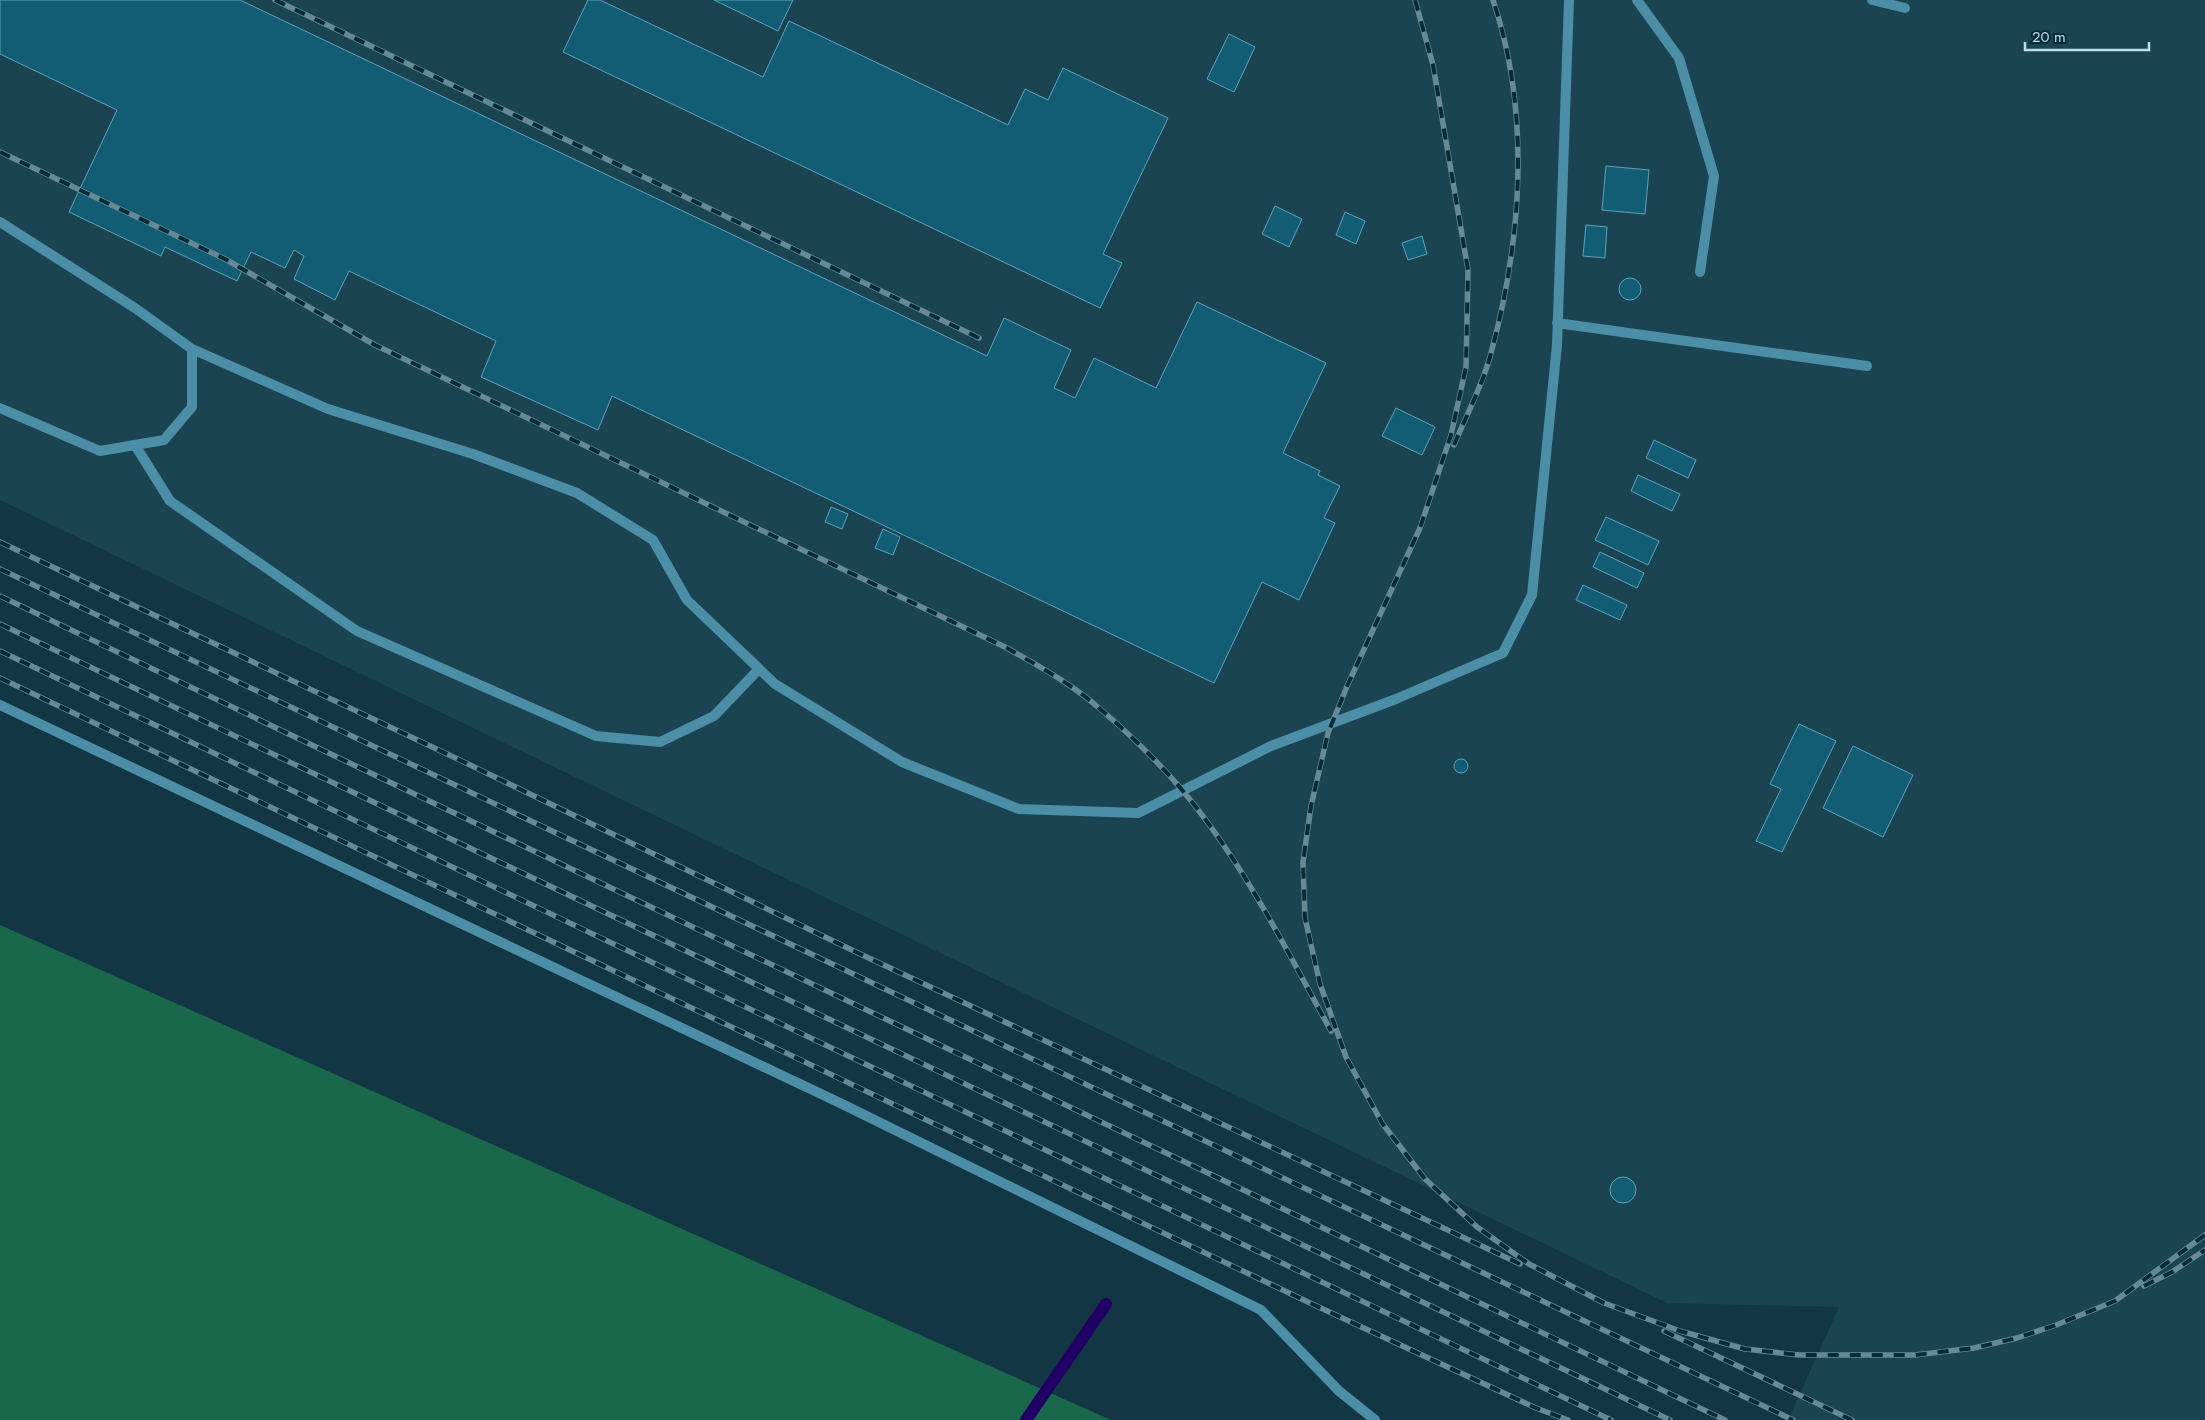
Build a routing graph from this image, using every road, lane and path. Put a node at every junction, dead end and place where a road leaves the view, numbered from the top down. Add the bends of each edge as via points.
1 (1569, 0) edge
2 (1637, 0) edge
3 (1872, 0) edge
4 (1905, 8) dead end
5 (0, 222) edge
6 (1700, 272) dead end
7 (1557, 323) junction
8 (192, 349) junction
9 (1867, 366) dead end
10 (0, 408) edge
11 (135, 445) junction
12 (759, 669) junction
13 (0, 705) edge
14 (1375, 1420) edge

1 - 7 lane
2 - 6 lane via 1679,58 1714,176
3 - 4 lane
5 - 8 lane via 135,308
7 - 9 lane
7 - 12 lane via 1532,595 1503,653 1396,699 1271,746 1138,813 1019,809 902,762 775,684
8 - 11 lane via 192,407 164,440
8 - 12 lane via 328,409 474,454 577,494 653,540 686,600
10 - 11 lane via 100,451
11 - 12 lane via 170,501 357,631 596,736 660,742 714,716
13 - 14 lane via 838,1102 1261,1310 1339,1391

